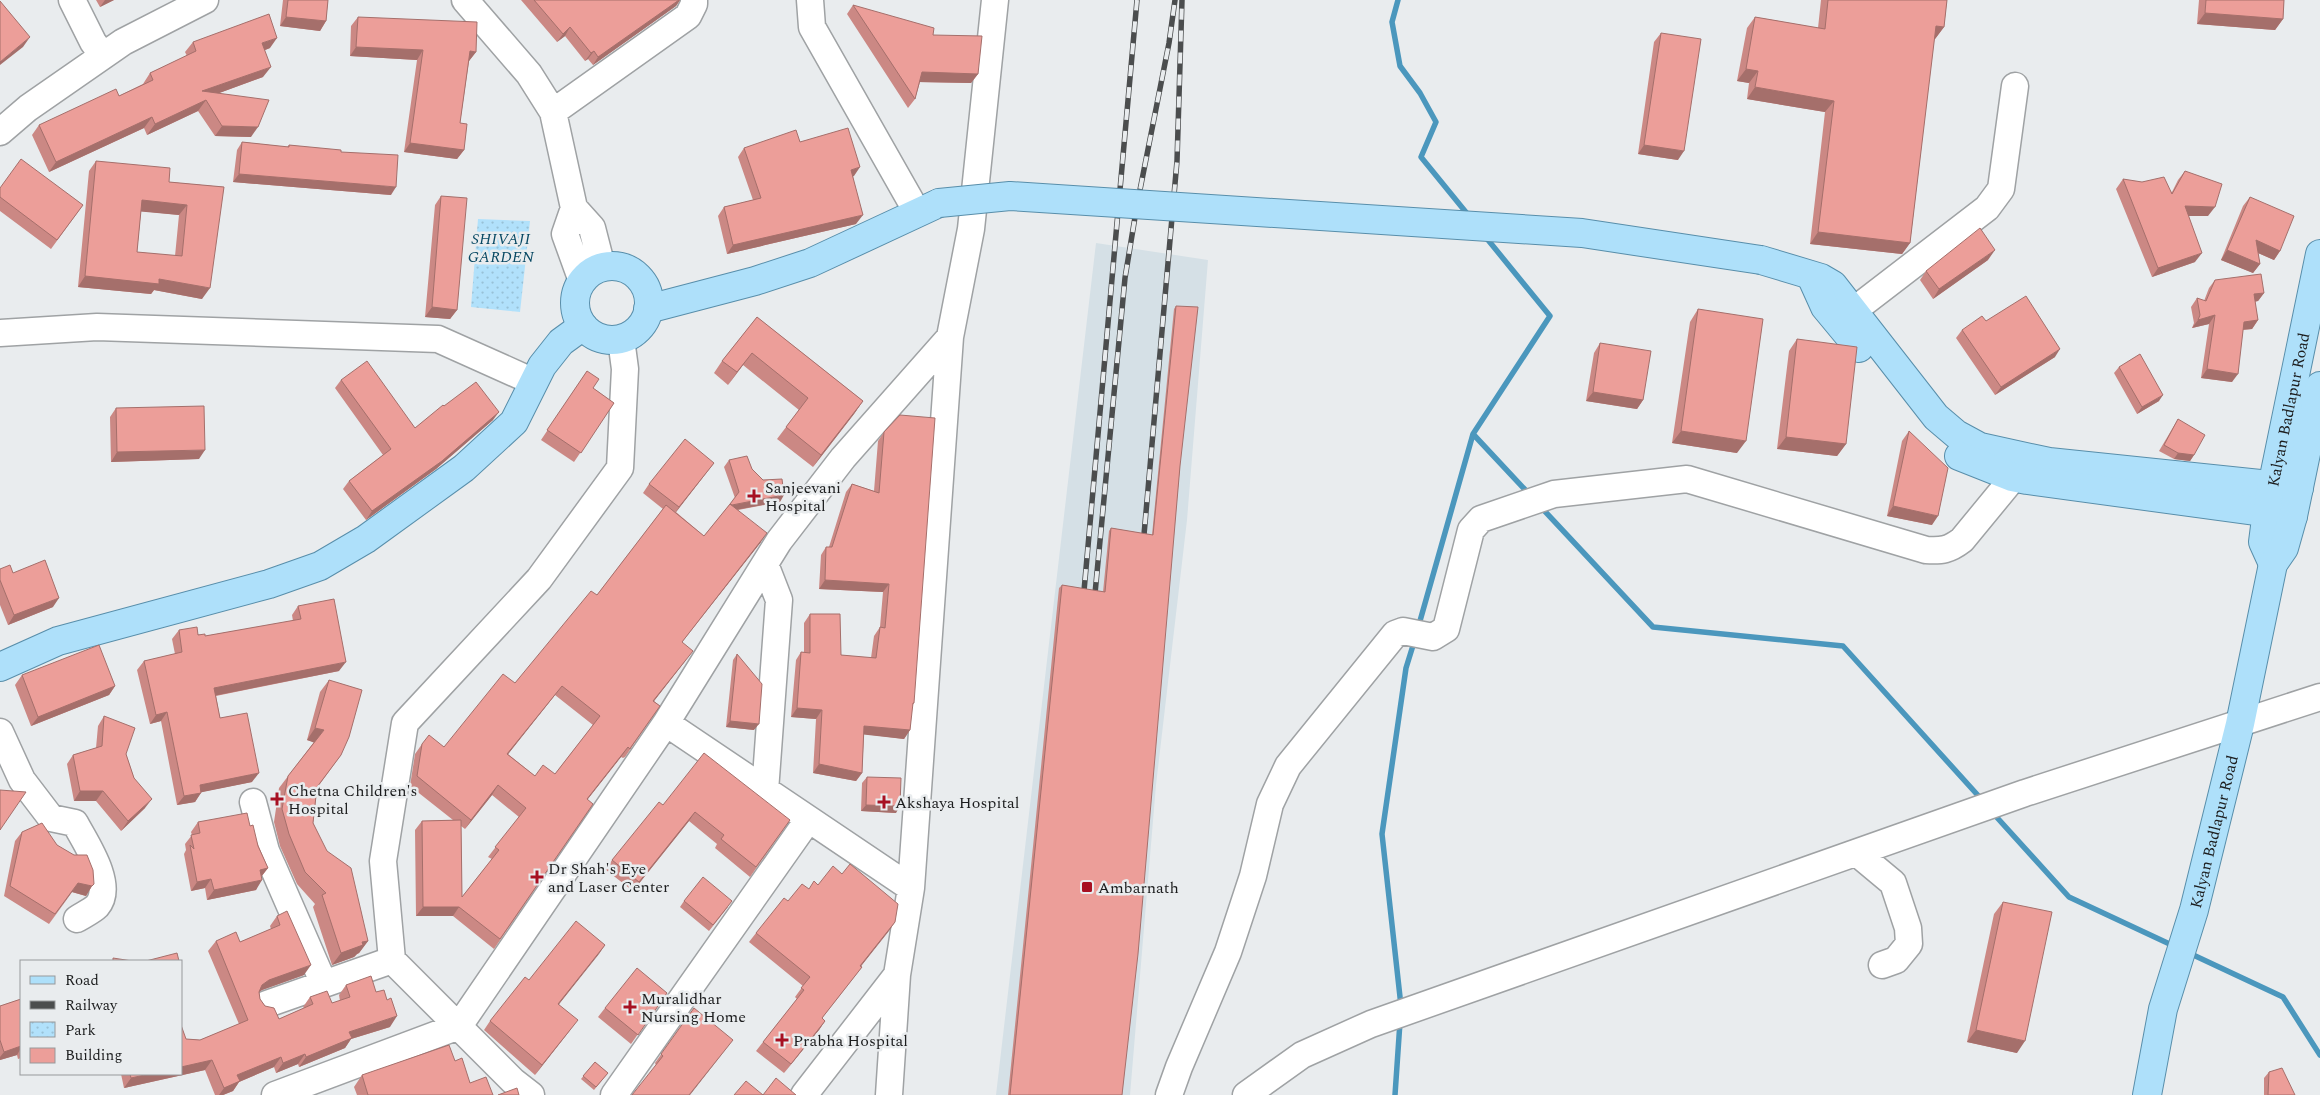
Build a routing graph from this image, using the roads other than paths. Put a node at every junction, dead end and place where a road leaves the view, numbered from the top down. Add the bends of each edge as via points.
1 (72, 0) edge
2 (204, 0) edge
3 (465, 0) edge
4 (694, 0) edge
5 (810, 0) edge
6 (995, 0) edge
7 (103, 56) junction
8 (2015, 86) dead end
9 (553, 112) junction
10 (0, 132) edge
11 (928, 207) junction
12 (2320, 254) edge
13 (592, 274) junction
14 (1811, 276) junction
15 (648, 309) junction
16 (1853, 311) junction
17 (583, 326) junction
18 (0, 333) edge
19 (950, 337) junction
20 (621, 339) junction
21 (534, 382) junction
22 (2320, 386) edge
23 (2021, 467) junction
24 (2277, 504) junction
25 (764, 564) junction
26 (0, 667) edge
27 (2320, 697) edge
28 (666, 722) junction
29 (2240, 724) junction
30 (0, 732) edge
31 (765, 791) junction
32 (253, 802) dead end
33 (808, 820) junction
34 (1857, 853) junction
35 (911, 888) junction
36 (77, 919) dead end
37 (392, 960) junction
38 (1882, 965) dead end
39 (897, 975) junction
40 (324, 984) junction
41 (267, 1004) edge
42 (459, 1026) junction
43 (275, 1095) edge
44 (531, 1095) edge
45 (614, 1095) edge
46 (804, 1095) edge
47 (889, 1095) edge
48 (1170, 1095) edge
49 (1246, 1095) edge
50 (2147, 1095) edge

1 - 7 street
2 - 7 street via 123,42
3 - 9 street via 530,74
4 - 9 street via 688,16
5 - 11 street via 812,27
6 - 19 street via 971,229
7 - 10 street via 28,108
8 - 16 street via 2001,189 1996,197 1987,208
9 - 13 street via 574,208 592,228
11 - 14 main road, bridge via 1010,196 1582,233 1761,260
11 - 15 main road via 810,262 755,281
12 - 24 main road, Kalyan Badlapur Road
13 - 15 main road via 623,267 640,279 646,288
13 - 17 main road via 575,296 575,307
14 - 16 main road via 1833,286
14 - 23 main road via 1824,306 1925,432 1954,454
15 - 20 main road via 639,328
16 - 23 main road via 1943,422 1980,448
17 - 20 main road via 600,338
17 - 21 main road via 560,342
18 - 21 street via 97,327 438,339
19 - 25 street via 843,458
19 - 35 street
20 - 37 street via 625,369 620,468 539,578 405,723 383,861
21 - 26 main road via 514,422 464,468 366,539 320,566 269,584 58,641
22 - 24 main road, Kalyan Badlapur Road via 2299,488
23 - 24 main road
23 - 48 street via 1962,540 1941,551 1926,550 1687,479 1554,494 1481,519 1471,530 1446,630 1433,637 1403,631 1395,634 1288,766 1270,804 1253,876 1228,952
24 - 29 main road, Kalyan Badlapur Road via 2284,548 2273,564
25 - 28 street
25 - 31 street via 779,600
27 - 29 street
28 - 31 street
28 - 42 street
29 - 34 street via 2025,793
29 - 50 main road, Kalyan Badlapur Road via 2194,910 2163,1010
30 - 36 street via 22,780 51,818 75,823 95,860 104,886 98,905
31 - 33 street
32 - 40 street via 266,851
33 - 35 street
33 - 45 street
34 - 38 street via 1893,883 1908,928 1909,944 1896,960
34 - 49 street via 1371,1024 1302,1055
35 - 39 street
37 - 40 street
37 - 42 street
39 - 46 street
39 - 47 street
40 - 41 street
42 - 43 street
42 - 44 street via 513,1082

